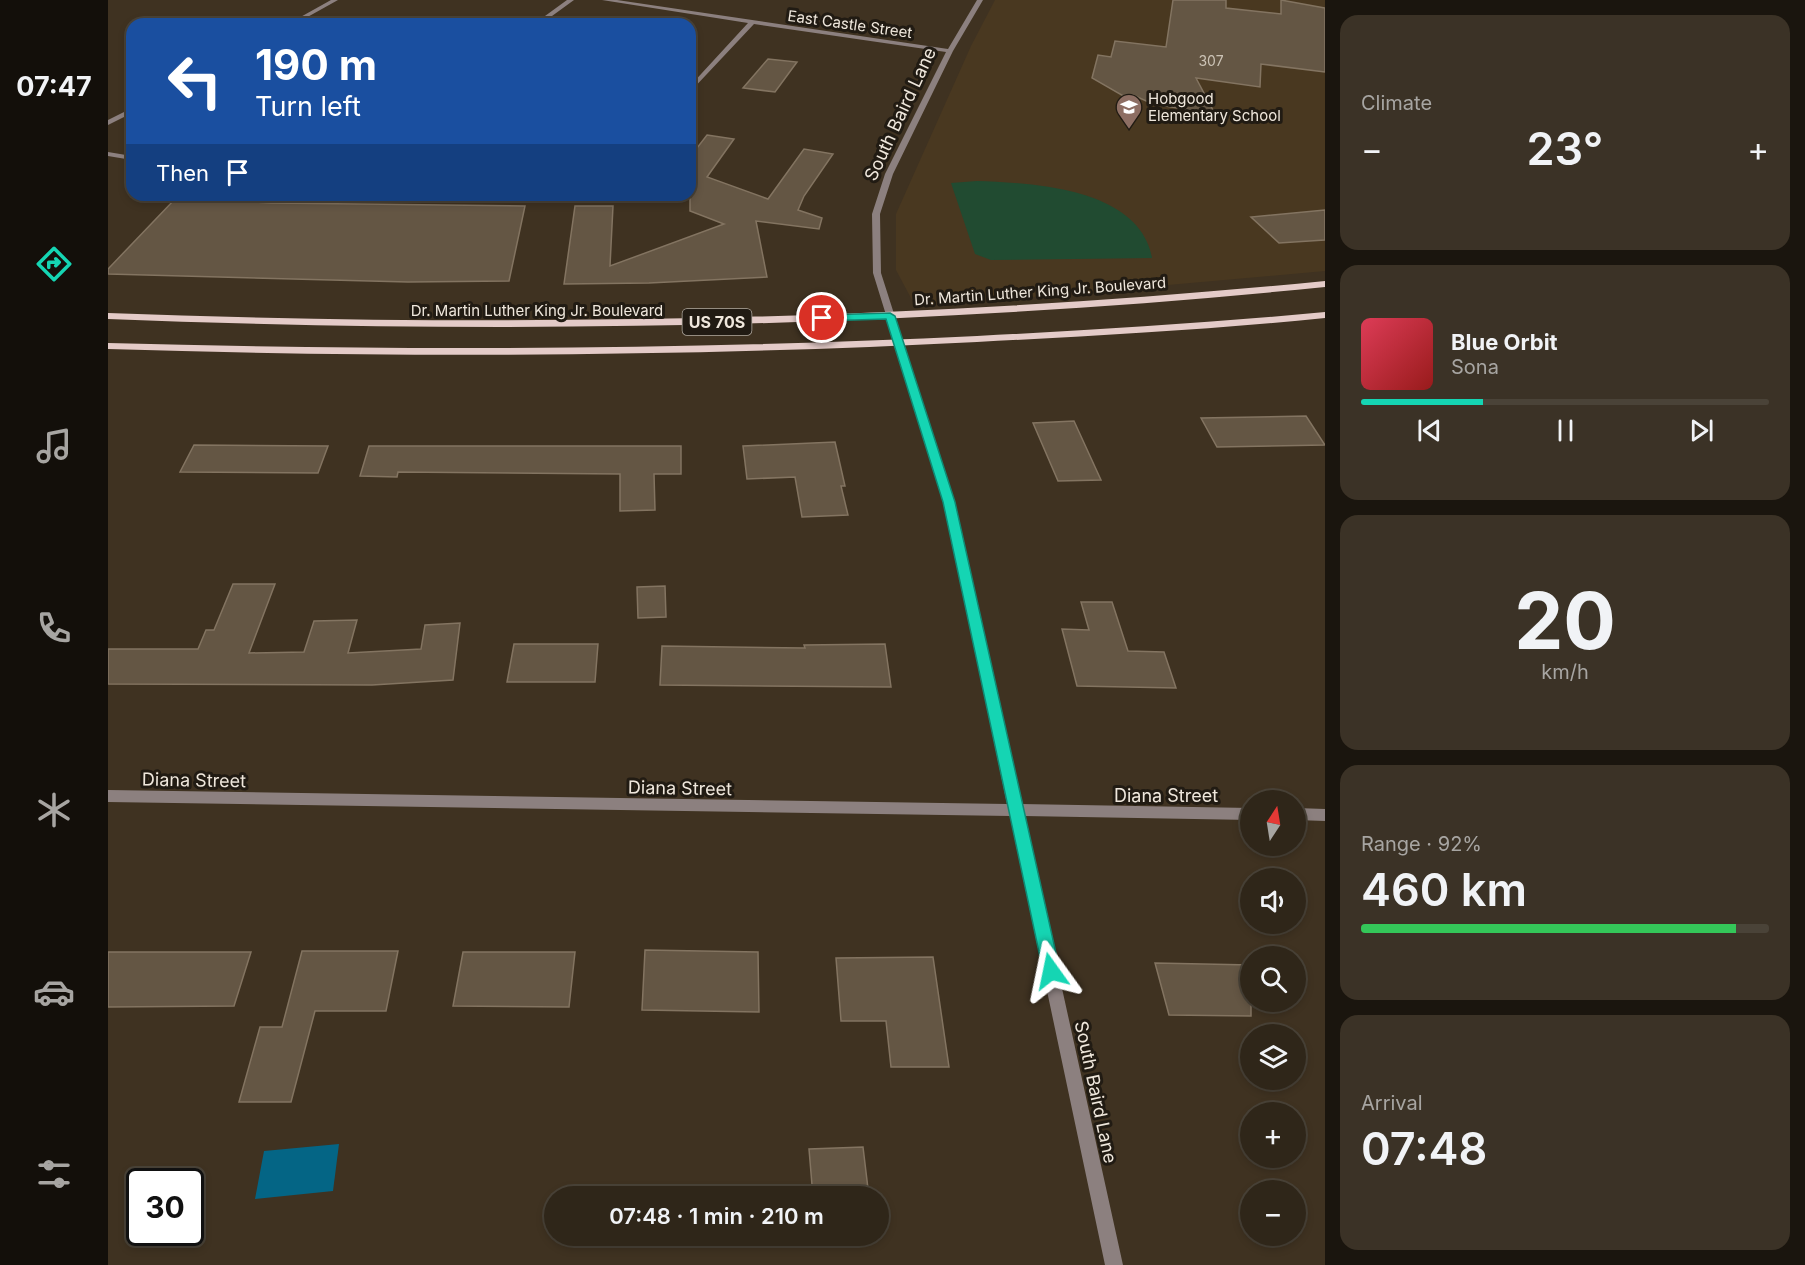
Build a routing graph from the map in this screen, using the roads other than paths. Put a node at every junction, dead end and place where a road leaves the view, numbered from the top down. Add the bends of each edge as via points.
1 (335, 0) edge
2 (571, 0) edge
3 (605, 0) edge
4 (980, 0) edge
5 (302, 18) edge
6 (546, 18) edge
7 (752, 22) junction
8 (950, 51) junction
9 (696, 83) edge
10 (126, 113) edge
11 (108, 123) edge
12 (108, 154) edge
13 (126, 157) edge
14 (1325, 284) edge
15 (1325, 315) edge
16 (108, 316) edge
17 (890, 316) junction
18 (899, 344) junction
19 (108, 346) edge
20 (108, 796) edge
21 (1017, 812) junction
22 (1240, 814) edge
23 (1306, 814) edge
24 (1325, 815) edge
25 (1114, 1265) edge

1 - 5 street
2 - 6 street
3 - 7 street, East Castle Street
4 - 8 street, South Baird Lane
7 - 8 street, East Castle Street
7 - 9 street
8 - 17 street, South Baird Lane via 889,174 876,214 877,273
10 - 11 street
12 - 13 street
14 - 17 main road, Dr. Martin Luther King Jr. Boulevard / US 70S via 1113,303
15 - 18 main road, US 70S
16 - 17 main road, Dr. Martin Luther King Jr. Boulevard / US 70S via 430,326 662,324
17 - 18 street, South Baird Lane
18 - 19 main road, US 70S via 393,354
18 - 21 street, South Baird Lane via 949,502
20 - 21 street, Diana Street
21 - 22 street, Diana Street
21 - 25 street, South Baird Lane
23 - 24 street

